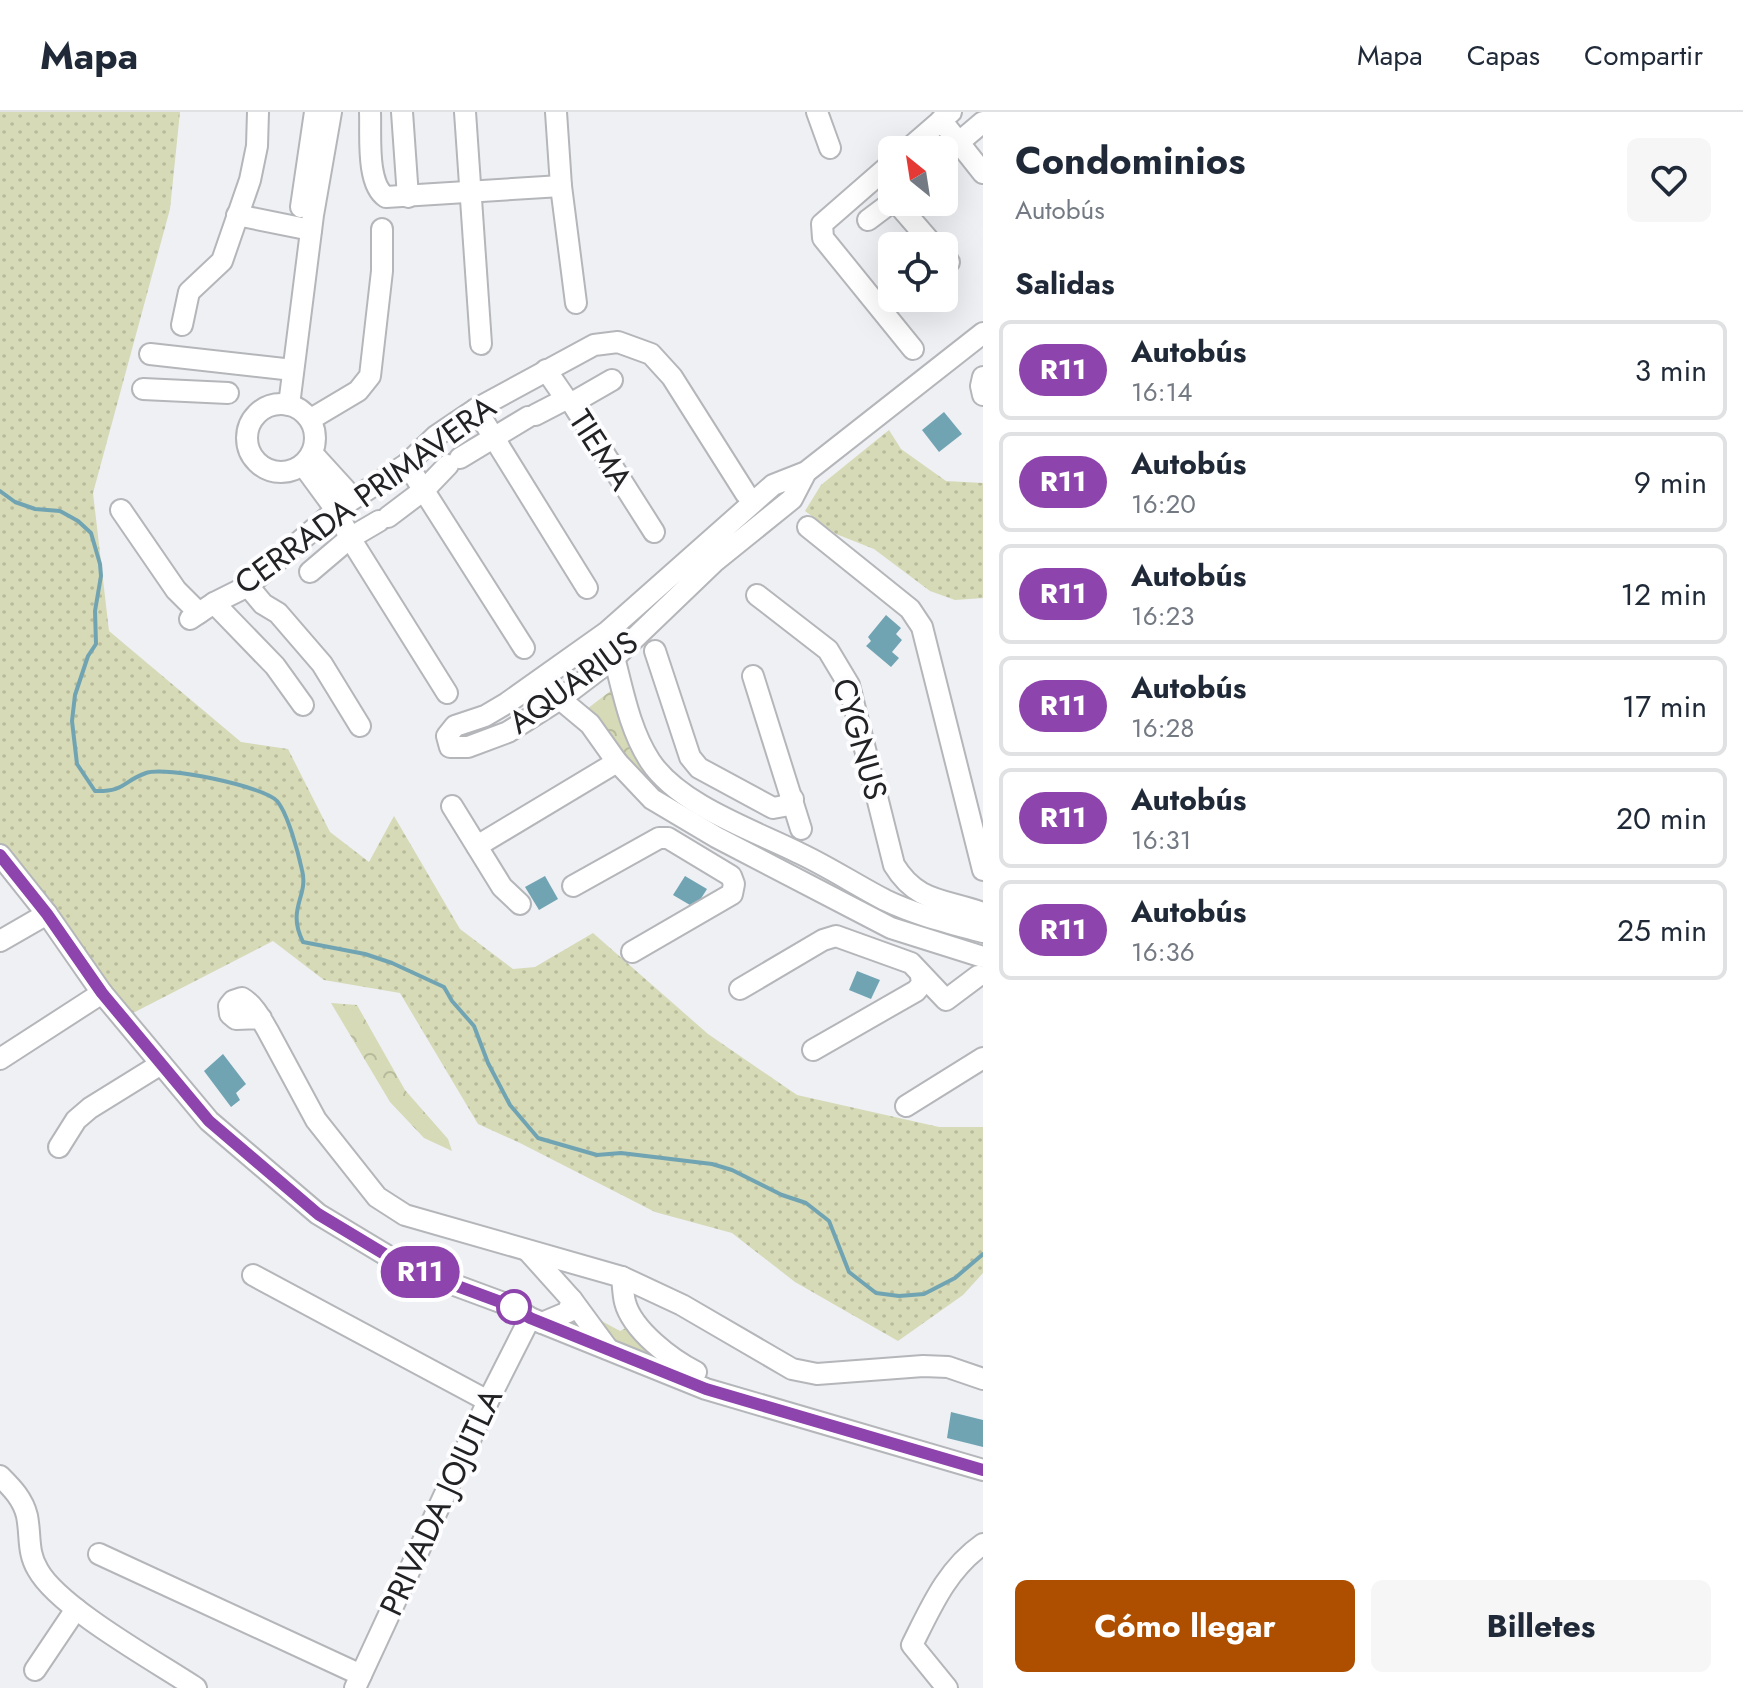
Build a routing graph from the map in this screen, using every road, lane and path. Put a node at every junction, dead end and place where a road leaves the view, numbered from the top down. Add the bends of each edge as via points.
1 (258, 112) edge
2 (315, 112) edge
3 (331, 112) edge
4 (370, 112) edge
5 (402, 112) edge
6 (465, 112) edge
7 (556, 112) edge
8 (817, 112) edge
9 (946, 116) edge
10 (983, 122) edge
11 (923, 136) edge
12 (949, 136) edge
13 (958, 142) edge
14 (830, 148) dead end
15 (958, 153) edge
16 (983, 173) edge
17 (878, 175) edge
18 (875, 178) junction
19 (878, 182) edge
20 (561, 186) junction
21 (471, 191) junction
22 (408, 197) junction
23 (878, 212) edge
24 (237, 215) junction
25 (907, 216) edge
26 (868, 220) dead end
27 (305, 228) junction
28 (382, 229) dead end
29 (922, 232) edge
30 (576, 303) dead end
31 (182, 325) dead end
32 (982, 334) edge
33 (481, 344) dead end
34 (913, 349) dead end
35 (150, 354) dead end
36 (180, 356) junction
37 (288, 369) junction
38 (546, 370) junction
39 (983, 377) edge
40 (612, 380) dead end
41 (143, 389) dead end
42 (179, 390) junction
43 (228, 393) dead end
44 (983, 395) edge
45 (569, 401) junction
46 (283, 404) junction
47 (476, 409) junction
48 (311, 419) junction
49 (493, 437) junction
50 (307, 459) junction
51 (407, 464) junction
52 (806, 472) junction
53 (425, 489) junction
54 (746, 494) dead end
55 (344, 504) junction
56 (121, 510) dead end
57 (808, 527) dead end
58 (654, 532) dead end
59 (350, 538) junction
60 (310, 572) dead end
61 (248, 586) junction
62 (587, 588) dead end
63 (757, 595) dead end
64 (201, 612) junction
65 (607, 632) junction
66 (524, 648) dead end
67 (655, 651) dead end
68 (614, 658) junction
69 (753, 676) dead end
70 (545, 678) junction
71 (447, 693) dead end
72 (560, 699) junction
73 (303, 705) dead end
74 (360, 726) dead end
75 (617, 762) junction
76 (728, 783) junction
77 (669, 784) junction
78 (652, 799) junction
79 (793, 799) junction
80 (452, 806) dead end
81 (715, 812) junction
82 (801, 829) dead end
83 (716, 837) junction
84 (477, 846) junction
85 (0, 855) edge
86 (701, 858) junction
87 (818, 862) junction
88 (983, 870) edge
89 (806, 885) junction
90 (573, 886) dead end
91 (520, 904) dead end
92 (934, 909) junction
93 (983, 913) edge
94 (47, 914) junction
95 (891, 928) junction
96 (983, 932) edge
97 (0, 941) edge
98 (877, 950) junction
99 (632, 952) dead end
100 (981, 967) edge
101 (921, 976) junction
102 (740, 989) dead end
103 (102, 993) junction
104 (261, 1018) dead end
105 (813, 1050) dead end
106 (983, 1058) edge
107 (0, 1059) edge
108 (161, 1064) junction
109 (906, 1106) dead end
110 (59, 1147) dead end
111 (527, 1249) junction
112 (253, 1275) dead end
113 (622, 1277) junction
114 (572, 1300) junction
115 (536, 1320) junction
116 (608, 1349) junction
117 (983, 1379) edge
118 (745, 1400) junction
119 (488, 1401) junction
120 (983, 1470) edge
121 (0, 1476) edge
122 (983, 1544) edge
123 (99, 1554) dead end
124 (76, 1609) junction
125 (35, 1670) dead end
126 (358, 1682) edge
127 (196, 1688) edge
128 (947, 1688) edge

1 - 24 street via 257,146
2 - 27 street
3 - 27 street
4 - 22 street via 373,181 386,197
5 - 22 street
6 - 21 street
7 - 20 street
8 - 14 street
9 - 11 street
9 - 12 street
10 - 13 street
15 - 16 street
17 - 18 street
18 - 19 street
18 - 34 street via 822,224 823,238
20 - 21 street
20 - 30 street
21 - 22 street
21 - 33 street
23 - 26 street
24 - 27 street
24 - 31 street via 222,261 189,292
25 - 29 street
27 - 37 street
28 - 48 street via 370,376 358,391
32 - 52 street, AQUARIUS
35 - 36 street
36 - 37 street
36 - 42 street
37 - 46 street
38 - 45 street, TIEMA
38 - 47 street, CERRADA PRIMAVERA
38 - 54 street, CERRADA PRIMAVERA via 594,345 618,342 651,354 672,377
39 - 44 street
40 - 45 street
41 - 42 street
42 - 43 street
45 - 49 street
45 - 58 street, TIEMA
46 - 48 street
46 - 50 street via 252,419 249,451 270,471 285,473
47 - 49 street
47 - 51 street, CERRADA PRIMAVERA
48 - 50 street via 316,444
49 - 53 street via 454,461
49 - 62 street
50 - 55 street
51 - 53 street
51 - 55 street, CERRADA PRIMAVERA
52 - 65 street, AQUARIUS via 756,498
52 - 68 street, AQUARIUS via 792,499 714,562
53 - 59 street
53 - 66 street
55 - 59 street
55 - 61 street, CERRADA PRIMAVERA
56 - 64 street via 176,590
57 - 88 street via 910,609 922,627
59 - 60 street
59 - 71 street
61 - 64 street, CERRADA PRIMAVERA
61 - 74 street via 322,664
63 - 92 street, CYGNUS via 828,650 840,667 894,865
64 - 73 street via 275,666
65 - 68 street
65 - 70 street, AQUARIUS
67 - 76 street via 690,757
68 - 72 street, AQUARIUS
68 - 77 street via 632,725
69 - 79 street
70 - 72 street
70 - 72 street, AQUARIUS via 485,716 455,726 447,736 450,747 468,747 508,732
72 - 75 street via 590,724
75 - 78 street
75 - 84 street
76 - 79 street via 773,808
76 - 81 street
77 - 78 street
77 - 81 street
78 - 83 street
79 - 82 street
80 - 84 street
81 - 87 street
83 - 86 street
83 - 89 street
84 - 91 street via 502,887
85 - 94 street
86 - 90 street via 659,838
86 - 99 street via 731,876 732,894
87 - 89 street
87 - 92 street via 885,900
89 - 95 street
92 - 93 street, CYGNUS
92 - 96 street
94 - 97 street
94 - 103 street
95 - 98 street
95 - 100 street
98 - 101 street via 911,963
98 - 102 street via 831,937
100 - 101 street via 946,1000
101 - 105 street via 916,991
103 - 107 street
103 - 108 street
104 - 111 street via 316,1120 377,1197 405,1215
106 - 109 street
108 - 110 street via 90,1108
108 - 115 street via 209,1121 318,1214 406,1267
111 - 113 street
111 - 114 street
112 - 119 street
113 - 117 street via 792,1369 817,1374 948,1367
113 - 118 street via 625,1303 635,1322 675,1362
114 - 115 street via 568,1312
114 - 116 street
115 - 116 street
115 - 119 street, PRIVADA JOJUTLA
116 - 118 street
118 - 120 street
119 - 126 street, PRIVADA JOJUTLA
121 - 124 street via 20,1497 29,1551 39,1573
122 - 128 street via 944,1583 912,1645
123 - 126 street
124 - 125 street
124 - 127 street

